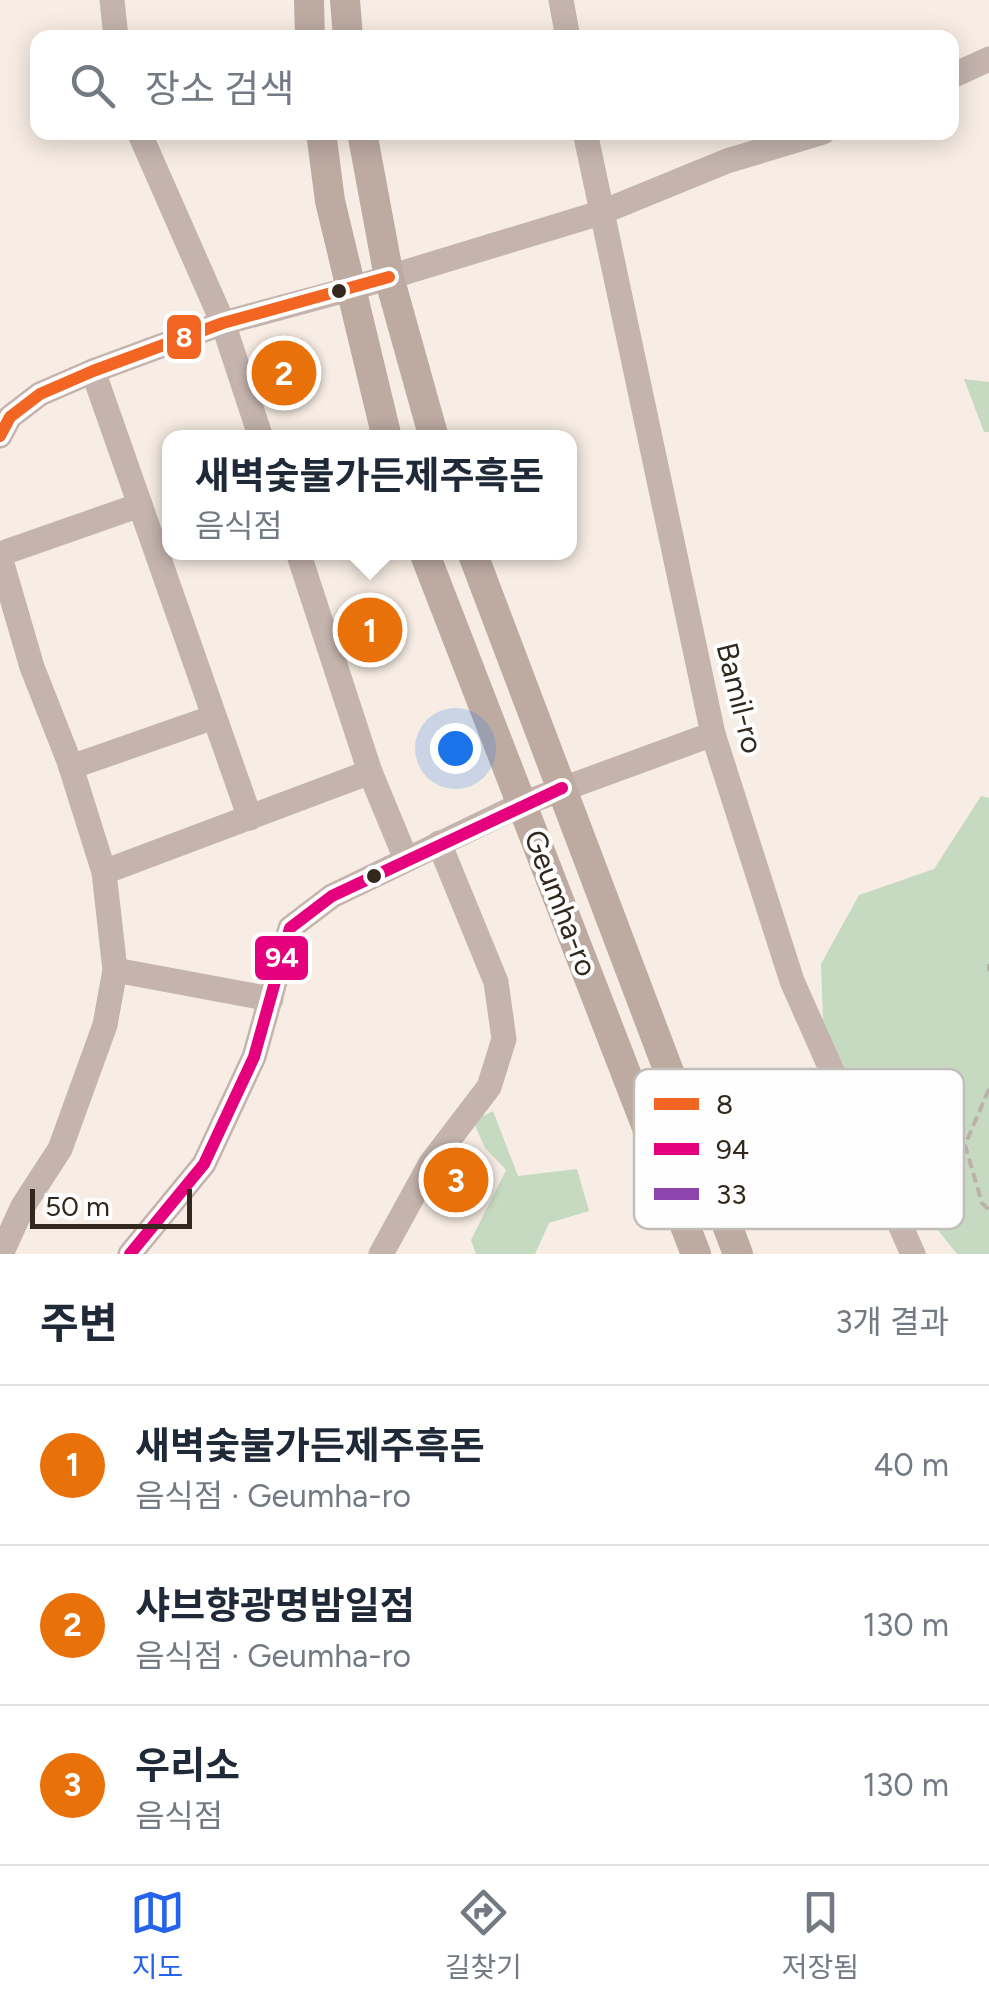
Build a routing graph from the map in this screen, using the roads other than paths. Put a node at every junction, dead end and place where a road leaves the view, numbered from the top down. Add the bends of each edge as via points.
1 (112, 0) edge
2 (309, 0) edge
3 (345, 0) edge
4 (561, 0) edge
5 (115, 30) edge
6 (310, 30) edge
7 (347, 30) edge
8 (567, 30) edge
9 (989, 59) edge
10 (959, 73) edge
11 (143, 140) edge
12 (322, 140) edge
13 (363, 140) edge
14 (586, 140) edge
15 (797, 140) edge
16 (600, 213) junction
17 (389, 277) junction
18 (350, 289) junction
19 (223, 323) junction
20 (94, 371) junction
21 (258, 430) edge
22 (385, 430) edge
23 (432, 430) edge
24 (0, 436) edge
25 (140, 505) junction
26 (0, 555) edge
27 (301, 560) edge
28 (427, 560) edge
29 (475, 560) edge
30 (214, 717) junction
31 (713, 734) junction
32 (71, 767) junction
33 (370, 772) junction
34 (562, 788) junction
35 (522, 804) junction
36 (250, 818) junction
37 (439, 843) junction
38 (406, 860) junction
39 (104, 872) junction
40 (116, 970) junction
41 (270, 999) junction
42 (668, 1069) edge
43 (831, 1069) edge
44 (634, 1094) edge
45 (686, 1229) edge
46 (729, 1229) edge
47 (901, 1229) edge
48 (1, 1254) edge
49 (130, 1254) edge
50 (381, 1254) edge
51 (696, 1254) edge
52 (738, 1254) edge
53 (912, 1254) edge

1 - 5 street
2 - 6 main road
3 - 7 main road
4 - 8 street
9 - 10 street
11 - 19 street
12 - 18 main road
13 - 17 main road
14 - 16 street, Bamil-ro
15 - 16 street
16 - 17 street
16 - 31 street, Bamil-ro
17 - 18 street
17 - 23 main road
18 - 19 street
18 - 22 main road
19 - 20 street
19 - 21 street
20 - 24 street via 40,394 10,418
20 - 25 street
25 - 26 street
25 - 30 street
26 - 32 street via 32,667
27 - 33 street
28 - 35 main road, Geumha-ro
29 - 34 main road, Geumha-ro
30 - 32 street
30 - 36 street
31 - 34 street
31 - 43 street, Bamil-ro via 792,981
32 - 39 street
33 - 36 street
33 - 38 street
34 - 35 street
34 - 42 main road, Geumha-ro
35 - 37 street
35 - 44 main road, Geumha-ro
36 - 39 street
37 - 38 street
37 - 50 street via 496,982 504,1039 489,1087 431,1162
38 - 41 street via 332,896 290,928
39 - 40 street
40 - 41 street
40 - 48 street via 106,1025 60,1149
41 - 49 street via 254,1057 204,1164
45 - 51 main road, Geumha-ro
46 - 52 main road, Geumha-ro
47 - 53 street, Bamil-ro

